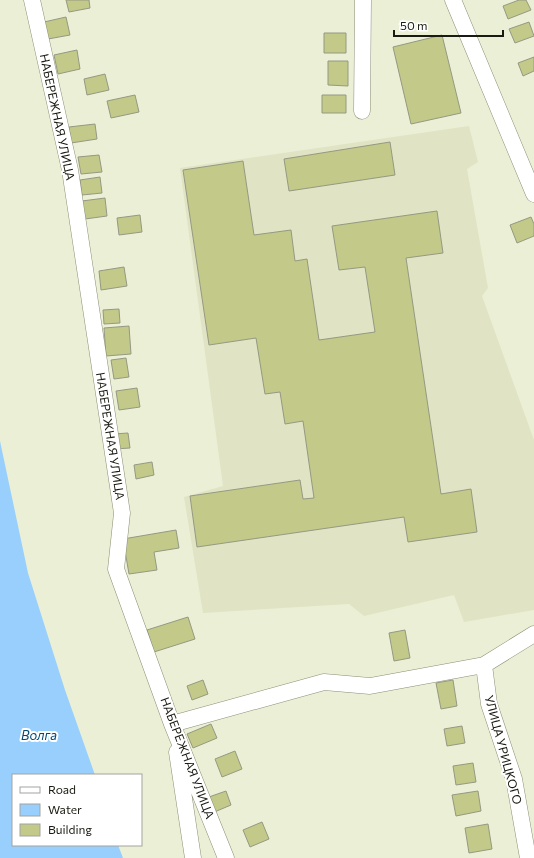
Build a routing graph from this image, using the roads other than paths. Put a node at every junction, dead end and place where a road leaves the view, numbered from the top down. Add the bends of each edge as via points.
1 (32, 0) edge
2 (363, 0) edge
3 (453, 0) edge
4 (362, 112) dead end
5 (527, 157) edge
6 (534, 194) edge
7 (534, 634) edge
8 (484, 665) junction
9 (172, 724) junction
10 (193, 858) edge
11 (226, 858) edge
12 (528, 858) edge

1 - 9 street, НАБЕРЕЖНАЯ УЛИЦА via 70,170 122,513 116,569
2 - 4 street
3 - 5 street
5 - 6 street
7 - 8 street
8 - 9 street via 370,686 324,682
8 - 12 street, УЛИЦА УРИЦКОГО via 489,704 514,779
9 - 10 street
9 - 11 street, НАБЕРЕЖНАЯ УЛИЦА

